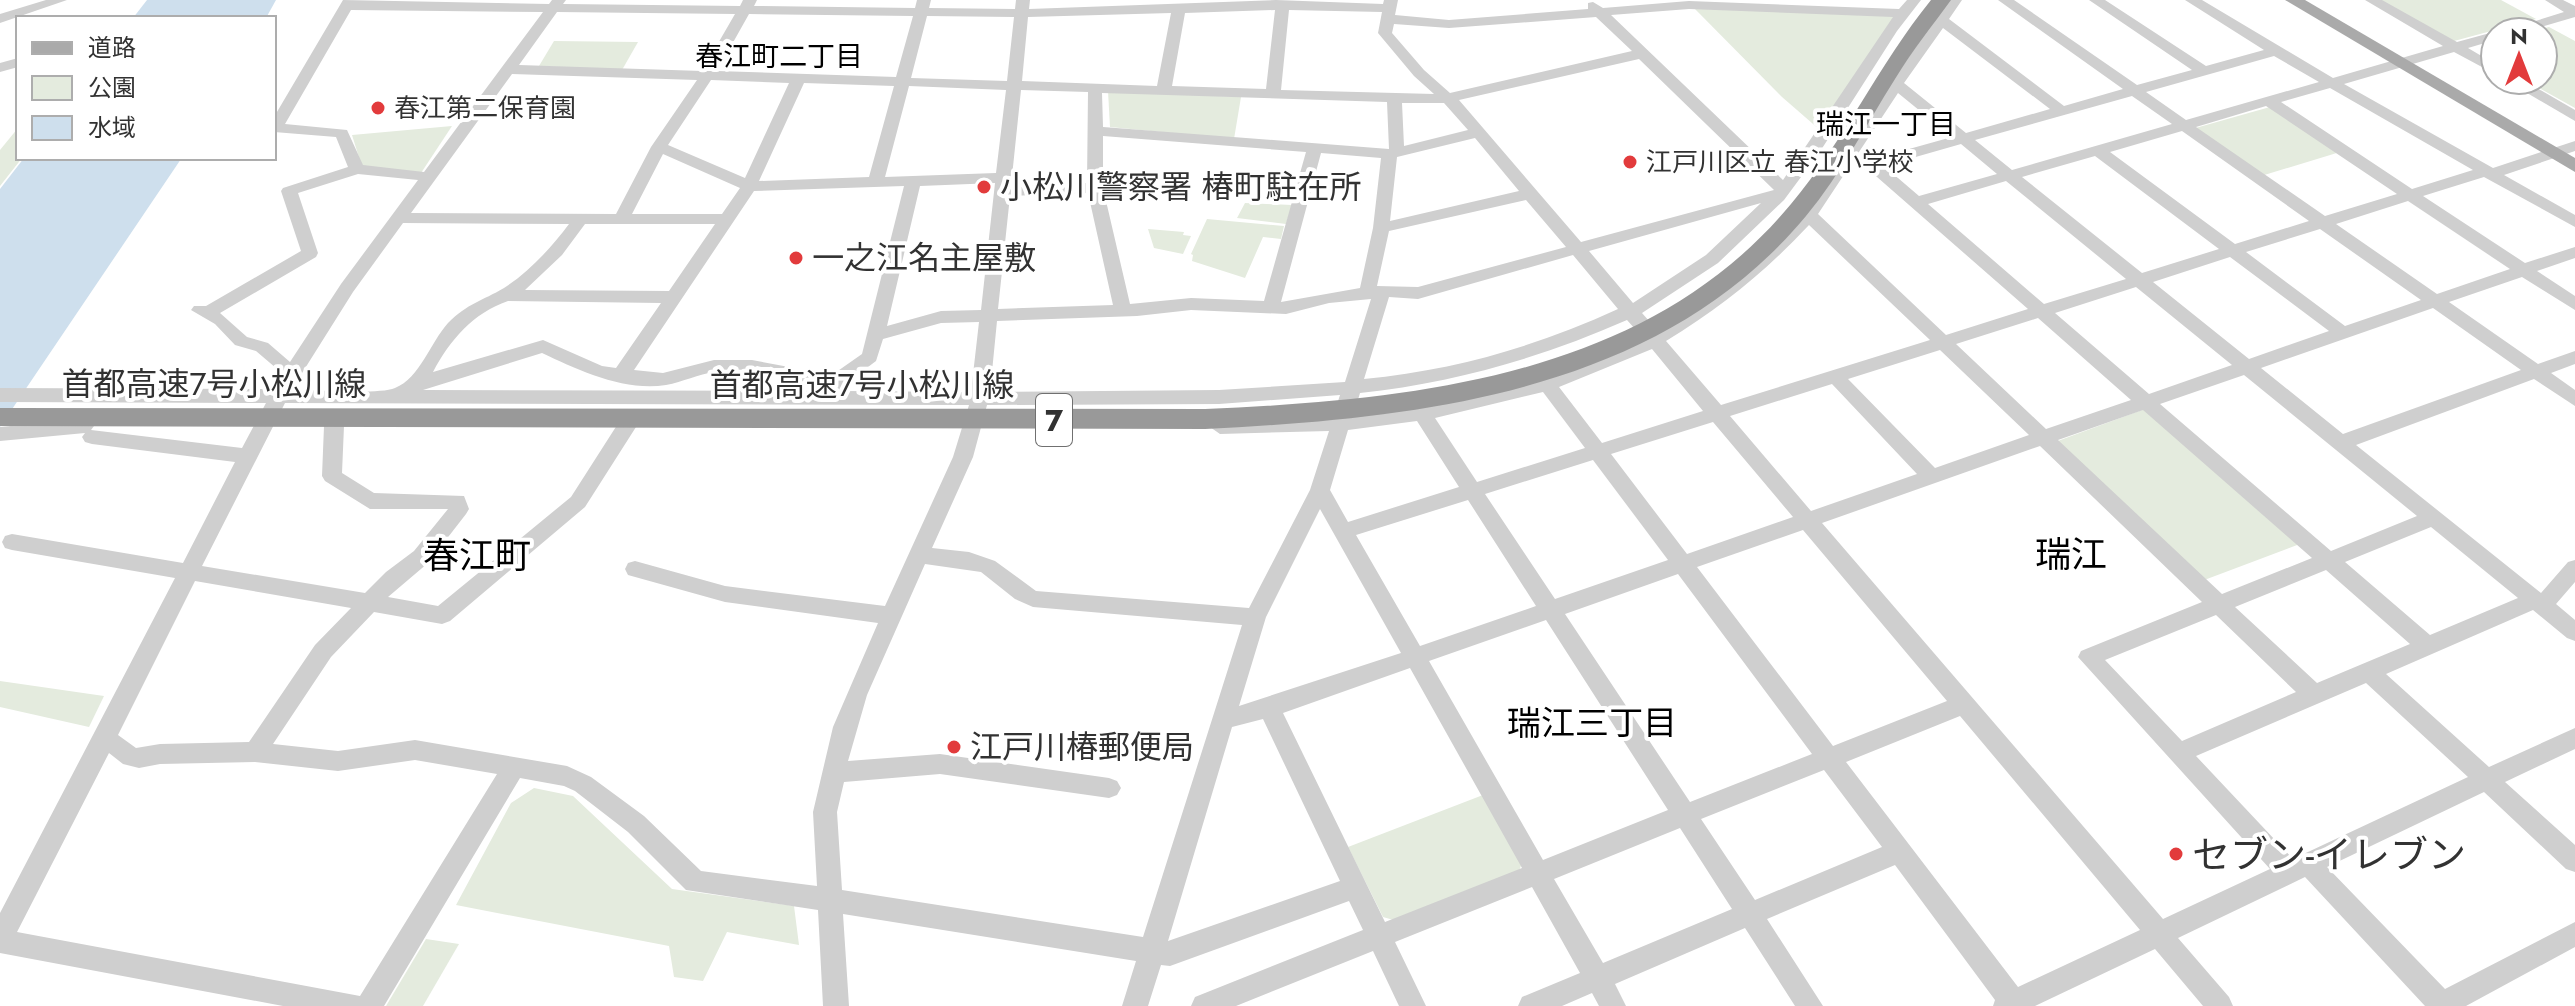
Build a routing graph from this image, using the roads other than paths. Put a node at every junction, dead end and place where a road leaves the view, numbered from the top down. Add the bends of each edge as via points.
1 (60, 0) edge
2 (1914, 0) edge
3 (1955, 0) edge
4 (2005, 0) edge
5 (2096, 0) edge
6 (2193, 0) edge
7 (2293, 0) edge
8 (2372, 0) edge
9 (2552, 0) edge
10 (0, 2) edge
11 (1688, 2) edge
12 (348, 3) edge
13 (445, 3) edge
14 (1283, 3) edge
15 (557, 4) edge
16 (1807, 4) edge
17 (748, 5) edge
18 (923, 6) edge
19 (1022, 6) edge
20 (1096, 6) edge
21 (1593, 6) edge
22 (1936, 7) edge
23 (1179, 9) junction
24 (1389, 9) edge
25 (1902, 13) junction
26 (2575, 13) edge
27 (5, 18) edge
28 (2479, 40) edge
29 (2454, 47) junction
30 (2276, 51) junction
31 (1640, 54) junction
32 (2479, 61) edge
33 (2400, 63) junction
34 (507, 69) junction
35 (2203, 71) junction
36 (708, 74) junction
37 (799, 77) junction
38 (903, 79) junction
39 (1013, 84) junction
40 (1896, 84) junction
41 (2334, 84) junction
42 (1095, 87) junction
43 (1164, 89) junction
44 (2134, 91) junction
45 (1273, 94) junction
46 (2540, 96) edge
47 (1448, 98) junction
48 (1394, 99) junction
49 (2270, 102) junction
50 (2062, 111) junction
51 (2575, 116) edge
52 (276, 126) edge
53 (2185, 126) junction
54 (276, 128) edge
55 (1095, 131) junction
56 (1477, 133) junction
57 (1963, 138) junction
58 (2575, 146) edge
59 (659, 147) junction
60 (1315, 148) junction
61 (2099, 151) junction
62 (1393, 153) junction
63 (2553, 153) junction
64 (1872, 164) junction
65 (2575, 166) edge
66 (357, 169) junction
67 (2488, 173) junction
68 (1838, 174) junction
69 (2010, 176) junction
70 (430, 177) junction
71 (913, 181) junction
72 (876, 182) junction
73 (1005, 184) junction
74 (749, 186) junction
75 (1095, 188) junction
76 (1780, 193) junction
77 (1529, 194) junction
78 (2411, 195) junction
79 (1917, 202) junction
80 (1809, 215) junction
81 (400, 218) junction
82 (580, 219) junction
83 (621, 219) junction
84 (725, 219) junction
85 (2575, 222) edge
86 (2323, 223) junction
87 (1381, 228) junction
88 (1576, 248) junction
89 (2233, 251) junction
90 (2575, 252) edge
91 (2526, 271) junction
92 (2139, 281) junction
93 (1375, 292) junction
94 (504, 295) junction
95 (674, 297) junction
96 (2436, 302) junction
97 (2575, 304) edge
98 (1271, 308) junction
99 (1123, 310) junction
100 (2042, 311) junction
101 (991, 313) junction
102 (1630, 313) junction
103 (884, 333) junction
104 (2344, 334) junction
105 (1654, 341) junction
106 (1943, 342) junction
107 (2575, 357) edge
108 (2247, 368) junction
109 (294, 370) junction
110 (2535, 371) junction
111 (621, 375) junction
112 (1835, 376) junction
113 (419, 382) junction
114 (1547, 384) junction
115 (1351, 389) junction
116 (834, 390) junction
117 (0, 395) edge
118 (78, 395) junction
119 (279, 395) junction
120 (396, 396) junction
121 (980, 398) junction
122 (2575, 399) edge
123 (0, 402) edge
124 (2147, 402) junction
125 (1422, 414) junction
126 (1716, 414) junction
127 (0, 417) edge
128 (1341, 423) junction
129 (57, 426) junction
130 (262, 426) junction
131 (334, 426) junction
132 (626, 427) junction
133 (973, 428) junction
134 (0, 434) edge
135 (92, 437) dead end
136 (2044, 438) junction
137 (2340, 443) junction
138 (1595, 451) junction
139 (246, 456) junction
140 (1931, 476) junction
141 (1320, 490) junction
142 (1472, 490) junction
143 (2433, 518) junction
144 (1807, 521) junction
145 (1344, 531) junction
146 (12, 542) dead end
147 (919, 555) junction
148 (2328, 560) junction
149 (1682, 566) junction
150 (2575, 568) edge
151 (635, 569) dead end
152 (189, 570) junction
153 (371, 602) junction
154 (2538, 603) junction
155 (2219, 604) junction
156 (1552, 610) junction
157 (892, 616) junction
158 (1255, 617) junction
159 (2575, 632) edge
160 (2427, 646) junction
161 (1415, 657) junction
162 (2369, 672) junction
163 (2314, 695) junction
164 (1962, 705) junction
165 (1269, 708) junction
166 (1223, 720) junction
167 (2575, 738) edge
168 (101, 742) junction
169 (255, 752) junction
170 (2178, 753) junction
171 (1828, 758) junction
172 (513, 769) junction
173 (834, 772) junction
174 (2487, 780) junction
175 (1109, 788) dead end
176 (1684, 813) junction
177 (1898, 852) junction
178 (2575, 861) edge
179 (2299, 869) junction
180 (1538, 872) junction
181 (1355, 887) junction
182 (831, 900) junction
183 (1749, 913) junction
184 (2575, 934) edge
185 (0, 935) edge
186 (2160, 935) junction
187 (1379, 936) junction
188 (0, 941) edge
189 (1150, 951) junction
190 (1597, 978) junction
191 (2012, 1005) edge
192 (352, 1006) edge
193 (369, 1006) edge
194 (836, 1006) edge
195 (1135, 1006) edge
196 (1205, 1006) edge
197 (1413, 1006) edge
198 (1531, 1006) edge
199 (1613, 1006) edge
200 (1810, 1006) edge
201 (2220, 1006) edge
202 (2443, 1006) edge

1 - 27 street
2 - 25 street
3 - 22 street
4 - 44 street
5 - 35 street
6 - 30 street
7 - 33 main road
8 - 29 street
9 - 26 street
10 - 27 street
11 - 16 street
11 - 21 street
12 - 13 street
12 - 52 street
13 - 15 street
14 - 23 street
14 - 24 street
14 - 45 street
15 - 17 street
15 - 34 street
16 - 25 street
17 - 18 street
17 - 36 street
18 - 19 street
18 - 38 street
19 - 20 street
19 - 39 street
20 - 23 street
21 - 24 street via 1449,24
21 - 31 street
22 - 40 street
22 - 50 street
22 - 123 highway, 首都高速7号小松川線 / 7 via 1781,207 1736,253 1685,292 1622,326 1548,356 1465,379 1347,397 1203,406
22 - 127 highway, 首都高速7号小松川線 / 7 via 1797,212 1727,280 1634,337 1559,367 1471,391 1378,408 1205,419
23 - 43 street
24 - 47 street via 1387,37
25 - 76 street
28 - 29 street
29 - 32 street
29 - 33 street
30 - 35 street
30 - 41 street
31 - 47 street
31 - 76 street
33 - 41 street
33 - 63 main road
34 - 36 street
34 - 70 street
35 - 44 street
36 - 37 street
36 - 59 street
37 - 38 street
37 - 74 street
38 - 39 street
38 - 72 street
39 - 42 street
39 - 73 street
40 - 57 street
40 - 68 street
41 - 49 street
41 - 67 street
42 - 43 street
42 - 55 street
43 - 45 street
44 - 50 street
44 - 53 street
45 - 48 street
46 - 51 street
47 - 48 street
47 - 56 street
48 - 62 street
49 - 53 street
49 - 78 street
50 - 57 street
53 - 61 street
53 - 86 street
54 - 66 street via 342,133
55 - 60 street
55 - 75 street
56 - 62 street
56 - 77 street
57 - 64 street
57 - 69 street
58 - 63 street
59 - 74 street
59 - 83 street
60 - 62 street
60 - 98 street
61 - 69 street
61 - 89 street
62 - 87 street
63 - 65 main road
63 - 67 street
64 - 68 street
64 - 79 street
66 - 70 street
66 - 109 street via 289,191 310,253 204,311 241,341 262,347
67 - 78 street
67 - 85 street
68 - 80 street
69 - 79 street
69 - 92 street
70 - 81 street
71 - 72 street
71 - 73 street
71 - 103 street
72 - 74 street
73 - 75 street
73 - 101 street
74 - 84 street
75 - 99 street
76 - 88 street
76 - 102 street via 1700,271
77 - 87 street
77 - 88 street
78 - 86 street
78 - 91 street
79 - 100 street
80 - 105 street via 1731,291
80 - 106 street
81 - 82 street
81 - 109 street
82 - 83 street
82 - 94 street via 565,244
83 - 84 street
84 - 95 street
86 - 89 street
86 - 96 street
87 - 93 street
88 - 93 street via 1418,293
88 - 102 street
89 - 92 street
89 - 104 street
90 - 91 street
91 - 96 street
91 - 97 street
92 - 100 street
92 - 108 street
93 - 98 street
93 - 115 street
94 - 95 street
94 - 113 street via 486,301 456,326
95 - 111 street
96 - 104 street
96 - 110 street
98 - 99 street via 1191,304
99 - 101 street
100 - 106 street
100 - 124 street
101 - 103 street via 941,317
101 - 121 street
102 - 105 street
102 - 115 street via 1537,351 1480,367
103 - 116 street via 870,357
104 - 108 street
105 - 114 street
105 - 126 street
106 - 112 street
106 - 136 street
107 - 110 street
108 - 124 street
108 - 137 street
109 - 119 street
110 - 122 street
110 - 137 street
111 - 113 street via 599,372 543,346
111 - 116 street via 663,379 714,366 752,366
112 - 126 street
112 - 140 street
113 - 120 street
114 - 125 street
114 - 138 street
115 - 121 street via 1204,398
115 - 128 street
116 - 120 street
116 - 121 street
117 - 118 street
118 - 119 street
118 - 129 street
119 - 120 street
119 - 130 street
121 - 133 street
124 - 136 street
124 - 148 street
125 - 128 street
125 - 142 street
126 - 138 street
126 - 144 street
128 - 133 street
128 - 141 street
129 - 130 street
129 - 134 street
130 - 131 street
130 - 139 street
131 - 132 street
131 - 153 street via 332,476 370,501 457,501 459,509 421,557
132 - 133 street
132 - 153 street via 578,502 442,615
133 - 147 street
135 - 139 street
136 - 140 street
136 - 155 street
137 - 143 street
138 - 142 street
138 - 149 street
139 - 152 street
140 - 144 street
141 - 145 street
141 - 158 street
142 - 145 street
142 - 156 street
143 - 148 street
143 - 154 street
144 - 149 street
144 - 164 street
145 - 161 street
146 - 152 street
147 - 157 street
147 - 158 street via 993,569 1033,599
148 - 155 street
148 - 160 street
149 - 156 street
149 - 171 street
150 - 154 street
151 - 157 street via 725,594
152 - 153 street
152 - 168 street
153 - 169 street via 323,651
154 - 159 street
154 - 160 street
155 - 163 street
155 - 170 street via 2089,657
156 - 161 street
156 - 176 street
157 - 173 street via 844,727
158 - 166 street
160 - 162 street
161 - 165 street
161 - 180 street
162 - 163 street
162 - 174 street
163 - 170 street
164 - 171 street
164 - 186 street
165 - 166 street
165 - 181 street
166 - 189 street
167 - 174 street
168 - 169 street via 139,758
168 - 185 street
169 - 172 street via 338,761 415,750
170 - 179 street
171 - 176 street
171 - 177 street
172 - 182 street via 567,776 583,784 636,824 695,882
172 - 193 street
173 - 175 street via 940,764
173 - 182 street via 825,812
174 - 178 street
174 - 179 street
176 - 180 street
176 - 183 street
177 - 183 street
177 - 191 street
179 - 186 street
179 - 202 street
180 - 187 street
180 - 190 street
181 - 187 street
181 - 189 street via 1170,954
182 - 189 street
182 - 194 street
183 - 190 street
183 - 200 street
184 - 202 street
186 - 191 street
186 - 201 street
187 - 196 street
187 - 197 street
188 - 192 street
189 - 195 street
190 - 198 street
190 - 199 street

